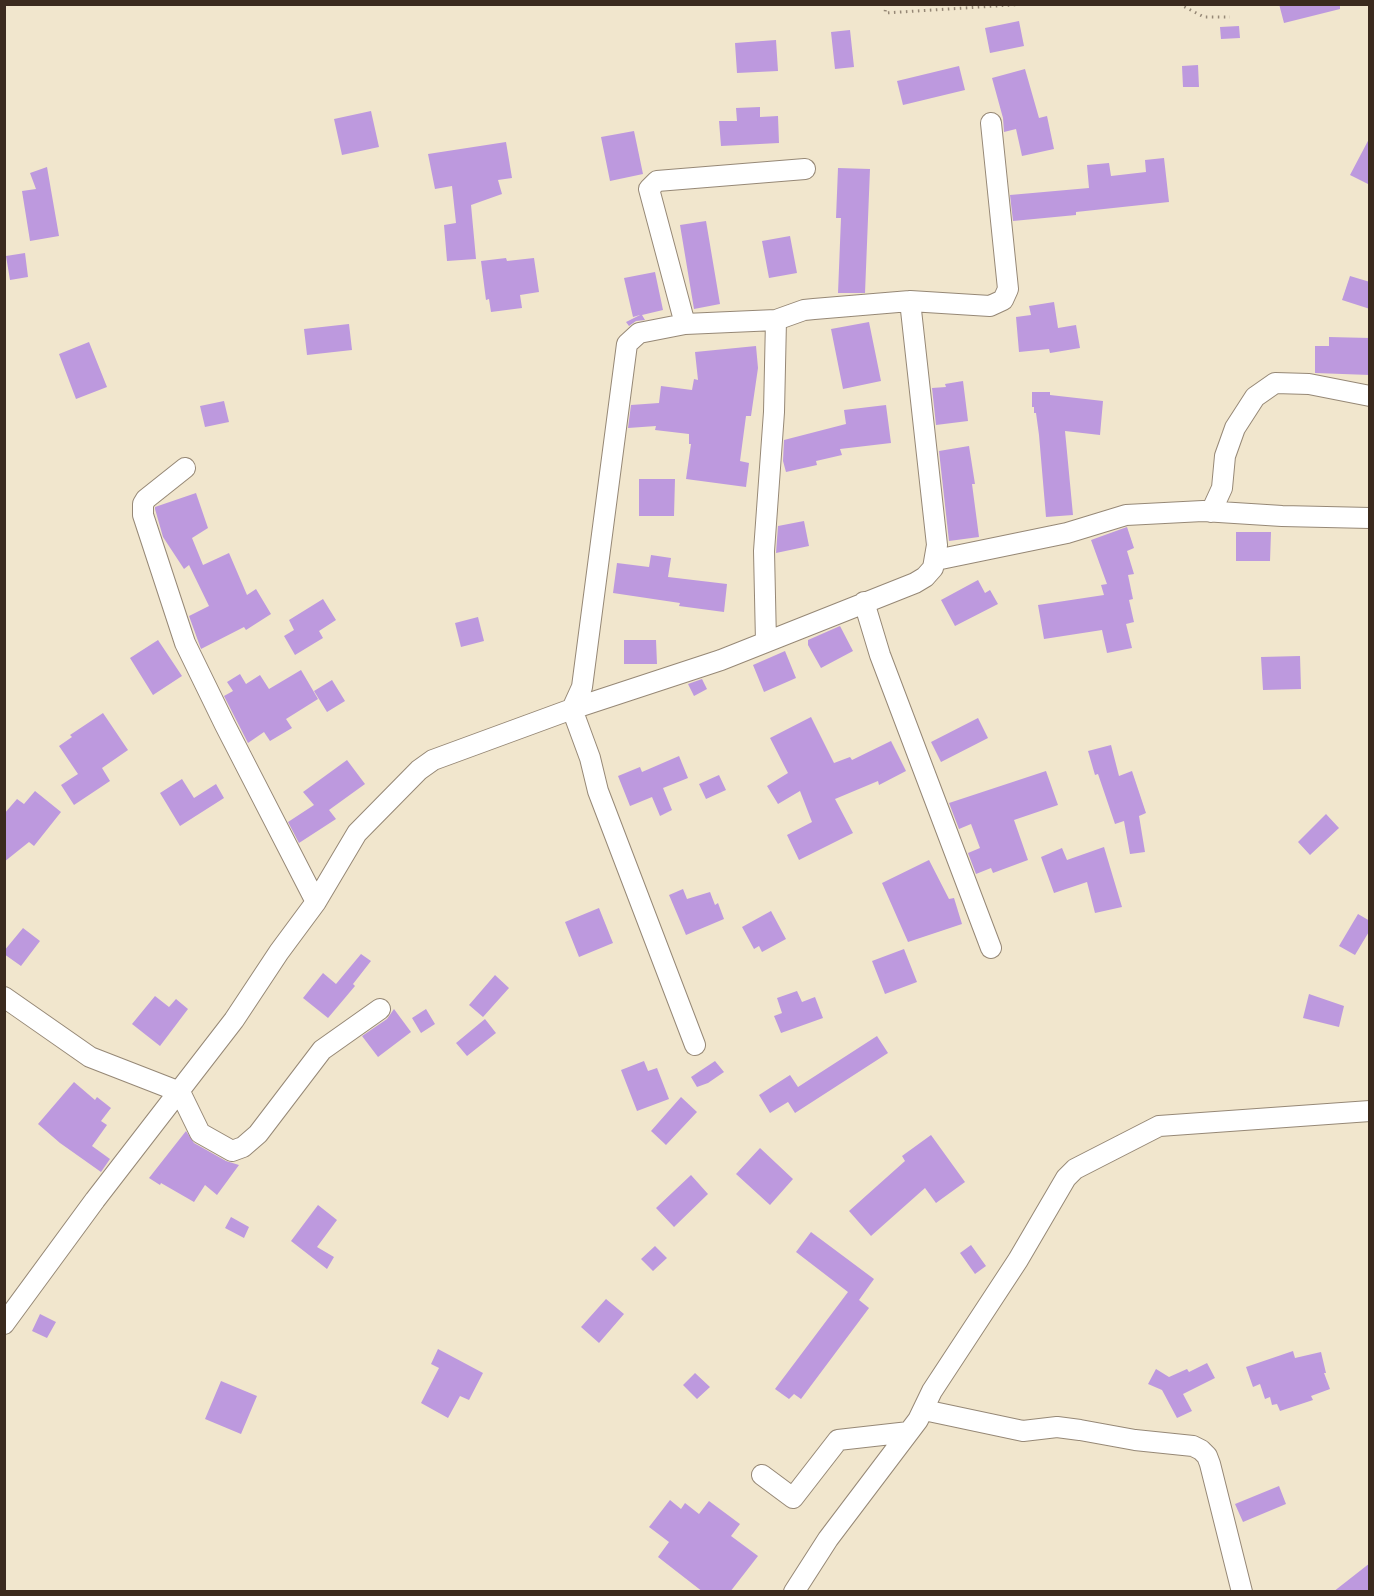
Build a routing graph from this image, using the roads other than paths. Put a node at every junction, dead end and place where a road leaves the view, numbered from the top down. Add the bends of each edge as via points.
1 (991, 123) dead end
2 (805, 169) dead end
3 (910, 301) junction
4 (776, 320) junction
5 (685, 324) junction
6 (1370, 396) edge
7 (185, 468) dead end
8 (1211, 512) junction
9 (1370, 518) edge
10 (936, 560) junction
11 (864, 602) junction
12 (766, 642) junction
13 (572, 709) junction
14 (316, 902) junction
15 (991, 948) dead end
16 (4, 997) edge
17 (380, 1009) dead end
18 (695, 1045) dead end
19 (180, 1092) junction
20 (1370, 1111) edge
21 (4, 1324) edge
22 (924, 1410) junction
23 (909, 1432) junction
24 (762, 1475) dead end
25 (794, 1592) edge
26 (1242, 1592) edge

1 - 3 street via 1007,295 990,306
2 - 5 street via 657,181 649,189
3 - 4 street via 804,310
3 - 10 street
4 - 5 street
4 - 12 street via 764,551
5 - 13 street via 639,333 627,344 582,687
6 - 8 street via 1309,384 1275,383 1255,397 1235,428 1225,456 1222,488
7 - 14 street via 146,499 143,515 185,643
8 - 9 street
8 - 10 street via 1126,515 1067,533
10 - 11 street via 933,568 915,583
11 - 12 street
11 - 15 street via 880,655
12 - 13 street
13 - 14 street via 433,760 419,770 357,833
13 - 18 street via 598,791
14 - 19 street
16 - 19 street via 90,1057
17 - 19 street via 322,1050 243,1148 224,1148 200,1133
19 - 21 street
20 - 22 street via 1159,1126 1075,1169 932,1391
22 - 23 street
22 - 26 street via 1023,1431 1069,1428 1201,1450 1210,1464
23 - 24 street via 838,1440 793,1498
23 - 25 street via 828,1539

